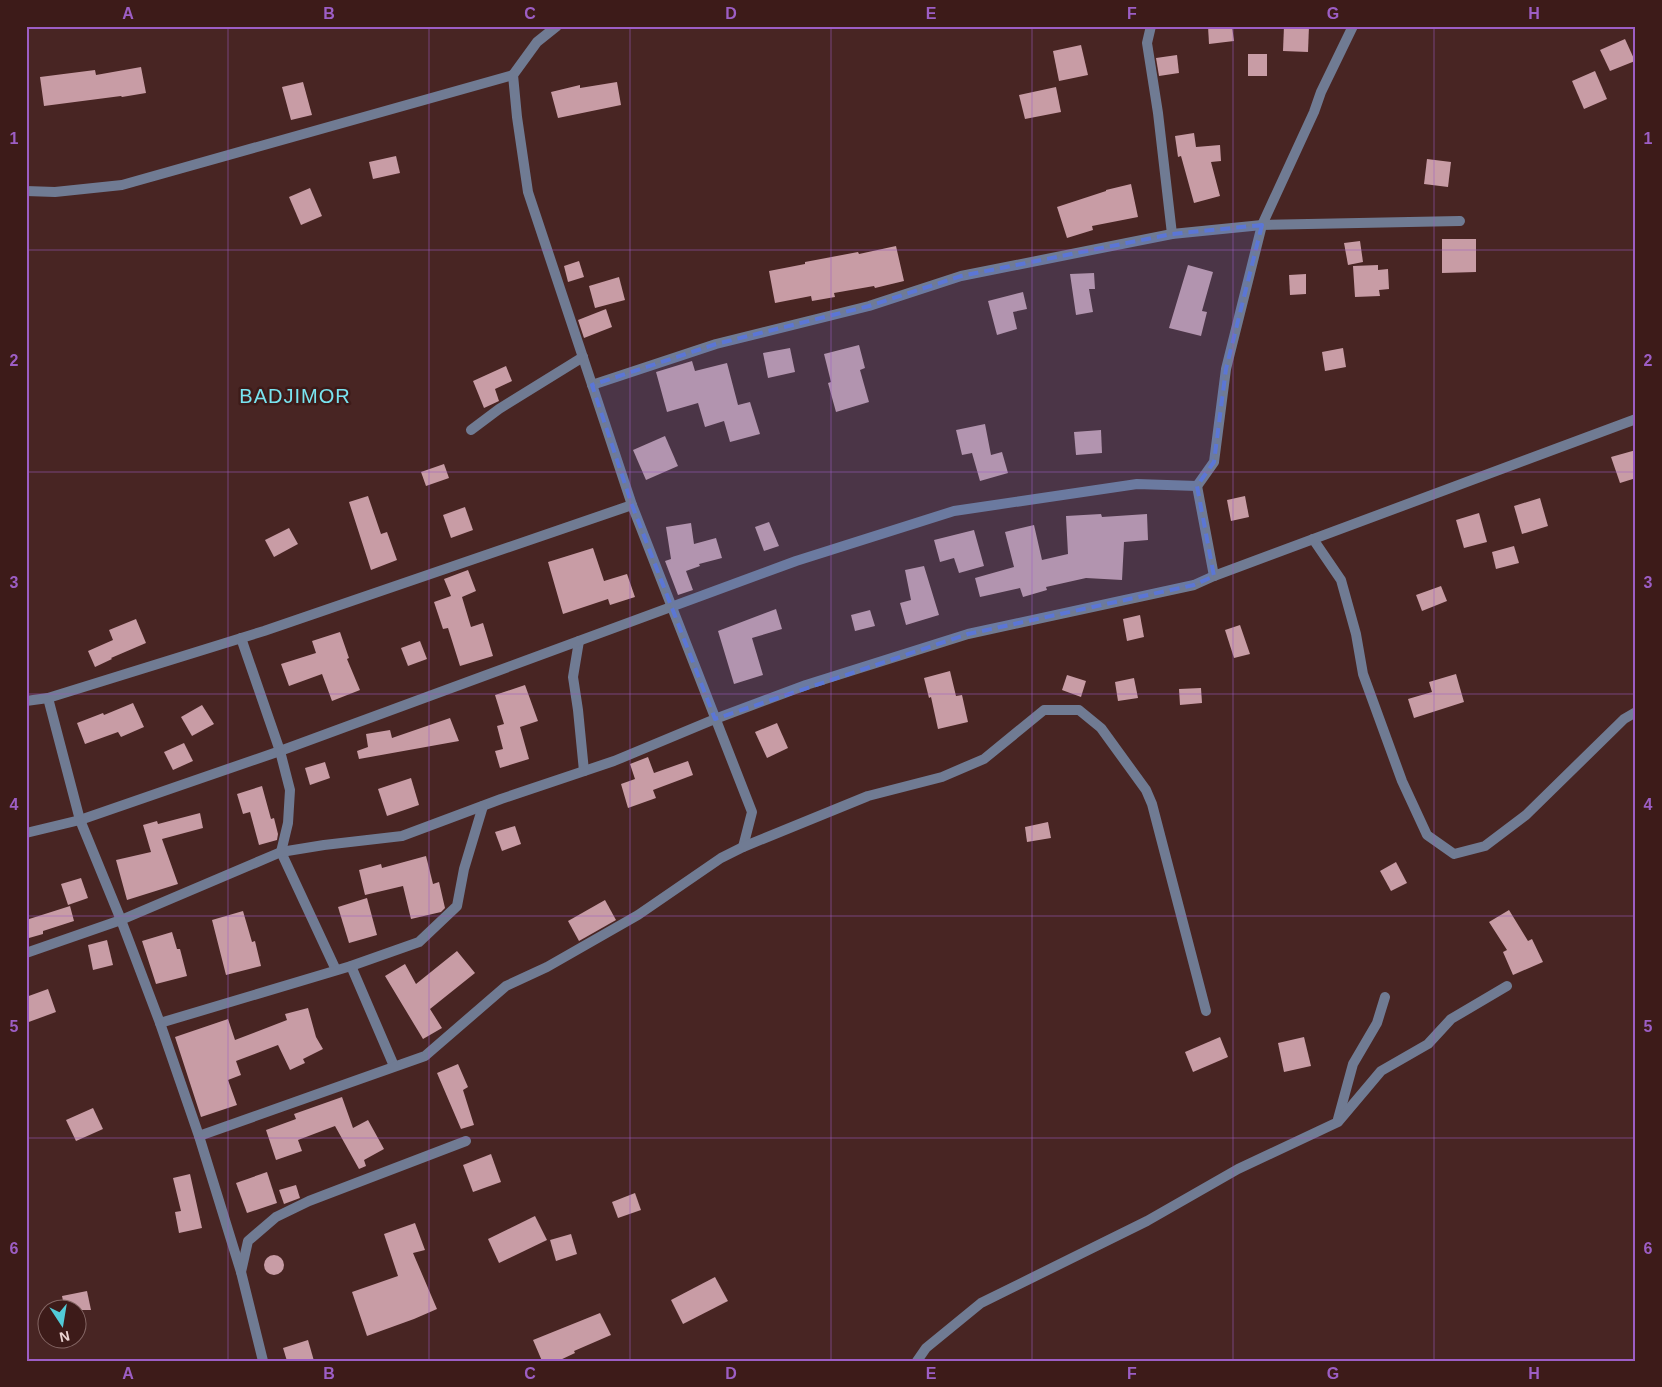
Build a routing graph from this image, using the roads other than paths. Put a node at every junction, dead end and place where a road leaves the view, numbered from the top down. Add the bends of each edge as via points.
1 (557, 26) edge
2 (1151, 26) edge
3 (1352, 26) edge
4 (513, 75) junction
5 (26, 191) edge
6 (1460, 221) dead end
7 (1262, 225) junction
8 (1172, 234) junction
9 (583, 357) junction
10 (592, 385) junction
11 (1636, 419) edge
12 (471, 430) dead end
13 (1197, 486) junction
14 (632, 505) junction
15 (1313, 540) junction
16 (1214, 576) junction
17 (671, 608) junction
18 (241, 638) junction
19 (579, 641) junction
20 (48, 698) junction
21 (26, 701) edge
22 (1636, 712) edge
23 (715, 719) junction
24 (280, 751) junction
25 (584, 771) junction
26 (483, 806) junction
27 (80, 820) junction
28 (26, 833) edge
29 (743, 847) junction
30 (282, 852) junction
31 (121, 920) junction
32 (26, 952) edge
33 (351, 966) junction
34 (336, 970) junction
35 (1507, 986) dead end
36 (1385, 997) dead end
37 (1206, 1011) dead end
38 (160, 1023) junction
39 (394, 1066) junction
40 (1338, 1122) junction
41 (199, 1136) junction
42 (466, 1141) dead end
43 (241, 1272) junction
44 (263, 1361) edge
45 (917, 1361) edge

1 - 4 street via 537,42
2 - 8 street via 1147,43
3 - 7 street
4 - 5 street via 122,185 55,192
4 - 9 street via 528,192
6 - 7 street
7 - 8 street
7 - 13 street via 1226,369 1214,462
8 - 10 street via 961,276 869,306 716,344
9 - 10 street
9 - 12 street
10 - 14 street
11 - 15 street
13 - 16 street
13 - 17 street via 1137,484 954,511 796,561
14 - 17 street
14 - 18 street
15 - 16 street
15 - 22 street via 1341,580 1363,674 1402,781 1428,835 1454,854 1485,846 1526,815 1624,719
16 - 23 street via 1194,585 968,634 806,685
17 - 19 street
17 - 23 street
18 - 20 street
18 - 24 street
19 - 24 street
19 - 25 street via 573,677
20 - 21 street
20 - 27 street
23 - 25 street
23 - 29 street via 752,812
24 - 27 street
24 - 30 street via 290,790
25 - 26 street
26 - 30 street via 402,836
26 - 33 street via 464,869 457,906 419,942
27 - 28 street
27 - 31 street
29 - 37 street via 868,796 942,777 984,758 1044,710 1078,710 1101,728 1146,790 1152,804
29 - 39 street via 721,858 638,915 547,967 506,986 425,1056
30 - 31 street
30 - 34 street
31 - 32 street
31 - 38 street
33 - 34 street
33 - 39 street
34 - 38 street
35 - 40 street via 1450,1020 1428,1044 1381,1072
36 - 40 street via 1377,1023 1353,1064
38 - 41 street
39 - 41 street
40 - 45 street via 1238,1169 1147,1221 981,1303 926,1348
41 - 43 street
42 - 43 street via 309,1201 276,1217 248,1241
43 - 44 street

